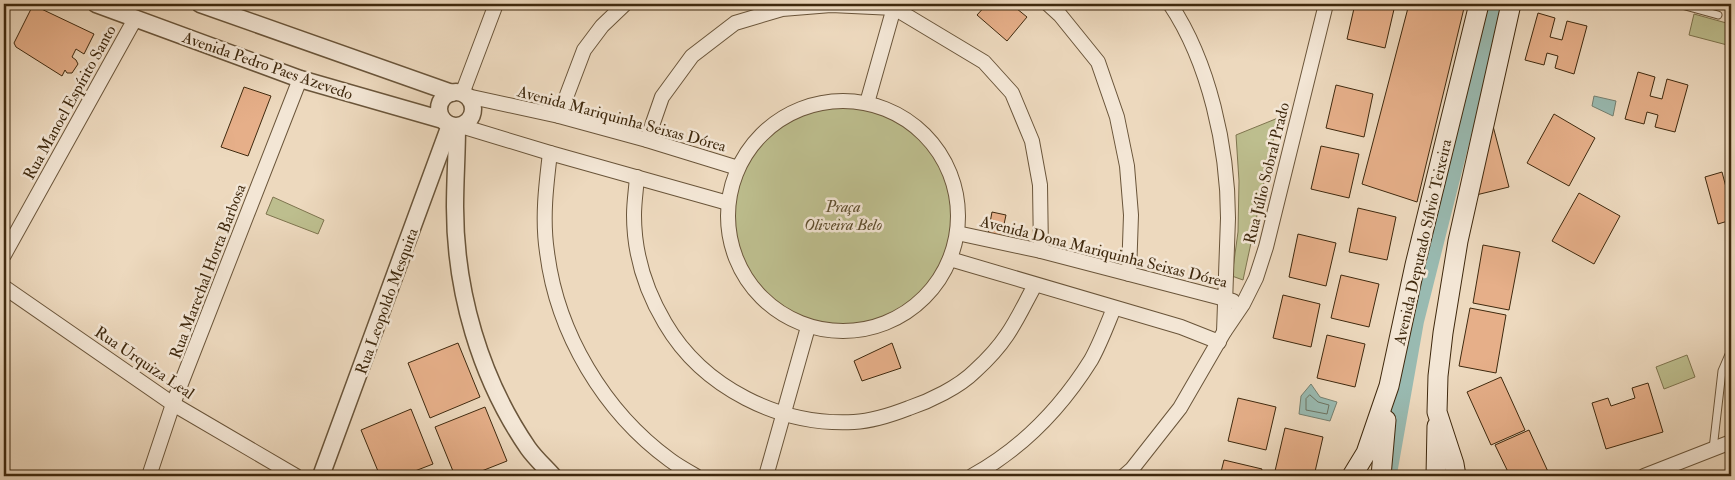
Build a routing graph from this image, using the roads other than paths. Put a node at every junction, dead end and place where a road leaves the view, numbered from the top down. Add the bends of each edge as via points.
1 (96, 4) edge
2 (200, 4) edge
3 (496, 4) edge
4 (625, 4) edge
5 (1048, 4) edge
6 (1170, 4) edge
7 (1326, 4) edge
8 (1479, 4) edge
9 (1511, 4) edge
10 (1678, 4) edge
11 (894, 6) edge
12 (1718, 15) dead end
13 (135, 19) junction
14 (300, 79) junction
15 (460, 94) junction
16 (867, 103) junction
17 (559, 116) junction
18 (453, 124) junction
19 (647, 140) junction
20 (550, 153) junction
21 (738, 168) junction
22 (637, 177) junction
23 (728, 203) junction
24 (957, 233) junction
25 (1041, 251) junction
26 (4, 255) edge
27 (950, 259) junction
28 (1129, 274) junction
29 (1035, 285) junction
30 (4, 287) edge
31 (1224, 298) junction
32 (1243, 304) junction
33 (1114, 308) junction
34 (808, 327) junction
35 (1221, 337) junction
36 (1731, 350) edge
37 (1389, 386) junction
38 (173, 404) junction
39 (1437, 412) junction
40 (783, 414) junction
41 (1731, 442) edge
42 (1713, 449) junction
43 (1458, 472) edge
44 (149, 476) edge
45 (296, 476) edge
46 (320, 476) edge
47 (553, 476) edge
48 (696, 476) edge
49 (766, 476) edge
50 (972, 476) edge
51 (1124, 476) edge
52 (1352, 476) edge
53 (1381, 476) edge
54 (1436, 476) edge
55 (1644, 476) edge

1 - 13 street, Avenida Pedro Paes Azevedo
2 - 15 street
3 - 15 street
4 - 17 street via 602,26 584,50
5 - 28 street via 1098,62 1117,117 1127,166 1131,215
6 - 31 street via 1182,22 1204,73 1217,125 1228,216
7 - 32 street, Rua Júlio Sobral Prado via 1266,247
8 - 37 main road, Avenida Deputado Sílvio Teixeira
9 - 39 main road via 1458,241 1443,333
10 - 12 lane
11 - 16 street
11 - 19 street via 831,5 782,9 735,23 692,56 662,97
11 - 25 street via 984,62 1012,93 1032,141 1040,185
13 - 14 street, Avenida Pedro Paes Azevedo
13 - 26 street, Rua Manoel Espírito Santo
14 - 18 street, Avenida Pedro Paes Azevedo
14 - 38 street, Rua Marechal Horta Barbosa
15 - 17 street, Avenida Mariquinha Seixas Dórea
15 - 18 street via 472,105 472,115 466,123
15 - 18 street via 447,95 441,102 439,112
16 - 21 street via 841,100 815,103 791,112 769,126 751,145
16 - 24 street via 894,112 918,128 938,150 951,175 958,204
17 - 19 street, Avenida Mariquinha Seixas Dórea
18 - 20 street
18 - 46 street, Rua Leopoldo Mesquita
18 - 47 street via 458,253 478,347 502,404 529,449
19 - 21 street, Avenida Mariquinha Seixas Dórea
20 - 22 street
20 - 48 street via 544,202 547,252 557,300 575,347 600,390 632,428 670,460
21 - 23 street
22 - 23 street
22 - 40 street via 634,215 637,253 648,290 665,324 688,354 716,380 748,400
23 - 34 street via 729,235 738,265 747,279 756,292 780,313
24 - 25 street, Avenida Dona Mariquinha Seixas Dórea
24 - 27 street
25 - 28 street, Avenida Dona Mariquinha Seixas Dórea
27 - 29 street
27 - 34 street via 936,284 917,306 892,321 865,330 837,332
28 - 31 street, Avenida Dona Mariquinha Seixas Dórea
29 - 33 street
29 - 40 street via 1007,335 974,372 931,400 884,417 856,422 833,422
30 - 38 street, Rua Urquiza Leal
31 - 32 street, Avenida Dona Mariquinha Seixas Dórea
31 - 35 street
32 - 35 street, Rua Júlio Sobral Prado
33 - 35 street
33 - 50 street via 1092,359 1060,405 1020,444
34 - 40 street
35 - 51 street, Rua Júlio Sobral Prado via 1180,408
36 - 42 lane via 1722,371
37 - 52 main road, Avenida Deputado Sílvio Teixeira via 1366,453
37 - 53 main road
38 - 44 street, Rua Marechal Horta Barbosa
38 - 45 street, Rua Urquiza Leal
39 - 43 main road
39 - 54 main road
40 - 49 street
41 - 42 street
42 - 55 street

